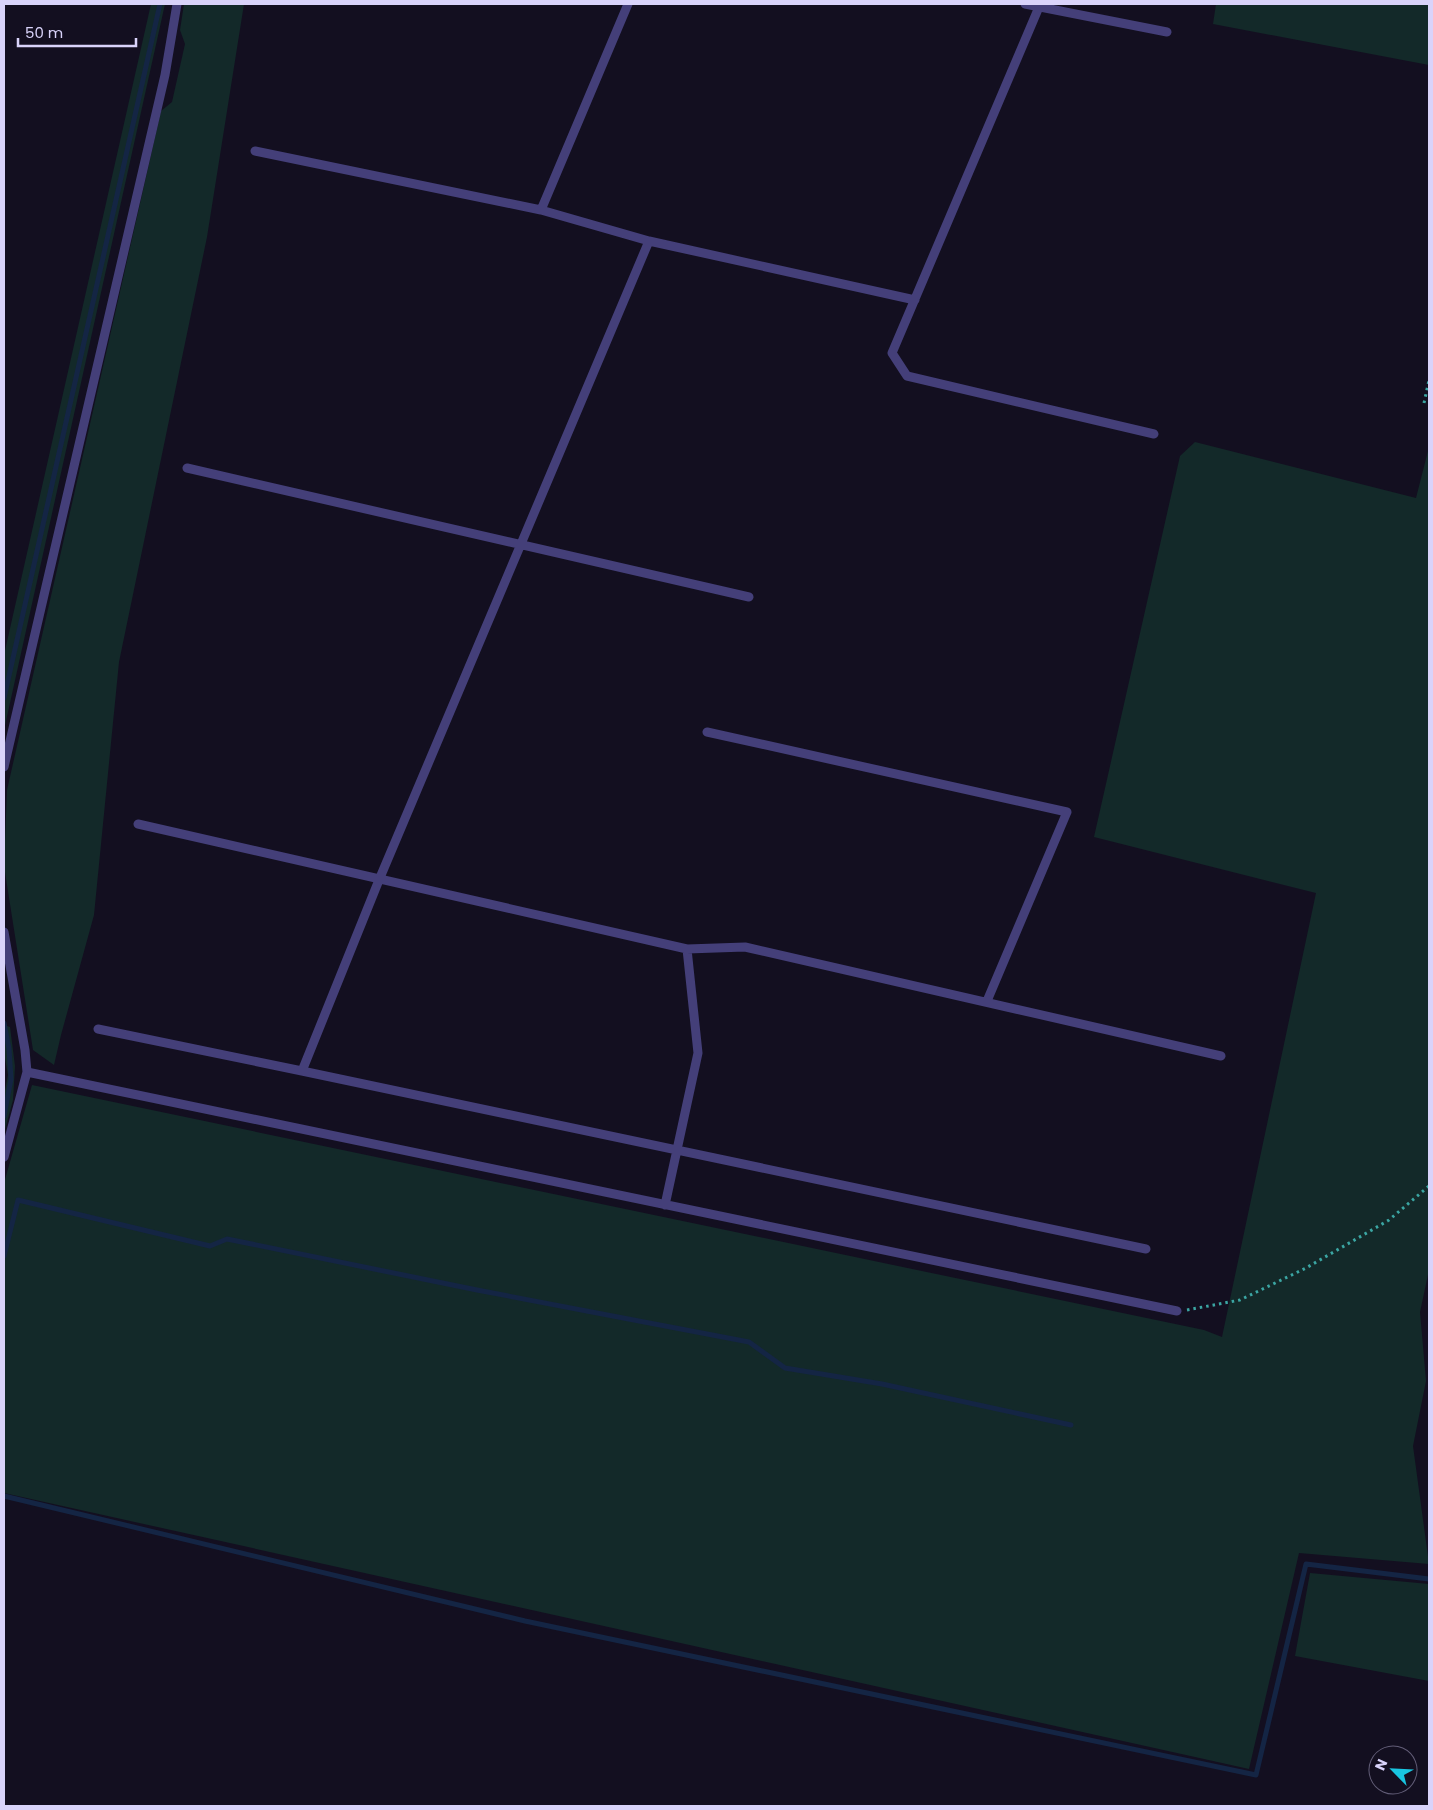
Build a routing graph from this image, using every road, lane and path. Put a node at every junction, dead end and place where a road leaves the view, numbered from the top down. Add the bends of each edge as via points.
1 (177, 4) edge
2 (628, 4) edge
3 (1025, 4) edge
4 (1039, 7) junction
5 (1167, 32) dead end
6 (255, 151) dead end
7 (541, 210) junction
8 (649, 241) junction
9 (914, 300) junction
10 (1429, 380) edge
11 (1424, 403) dead end
12 (1154, 434) dead end
13 (187, 468) dead end
14 (521, 545) junction
15 (750, 597) dead end
16 (707, 732) dead end
17 (4, 767) edge
18 (138, 824) dead end
19 (379, 880) junction
20 (4, 932) edge
21 (687, 949) junction
22 (987, 1001) junction
23 (98, 1029) dead end
24 (1221, 1056) dead end
25 (302, 1070) junction
26 (27, 1072) junction
27 (677, 1149) junction
28 (4, 1156) edge
29 (1429, 1186) edge
30 (665, 1205) junction
31 (1146, 1249) dead end
32 (1177, 1312) joint

1 - 17 lane via 165,75
2 - 7 lane
3 - 4 lane
4 - 5 lane
4 - 9 lane
6 - 7 lane
7 - 8 lane
8 - 9 lane
8 - 14 lane
9 - 12 lane via 892,353 907,376
10 - 11 path
13 - 14 lane
14 - 15 lane
14 - 19 lane
16 - 22 lane via 1068,812
18 - 19 lane
19 - 21 lane
19 - 25 lane
20 - 26 lane
21 - 22 lane via 745,948
21 - 27 lane via 698,1053
22 - 24 lane
23 - 25 lane
25 - 27 lane
26 - 28 lane
26 - 30 lane
27 - 30 lane
27 - 31 lane
29 - 32 path via 1389,1220 1306,1268 1240,1300
30 - 32 lane

